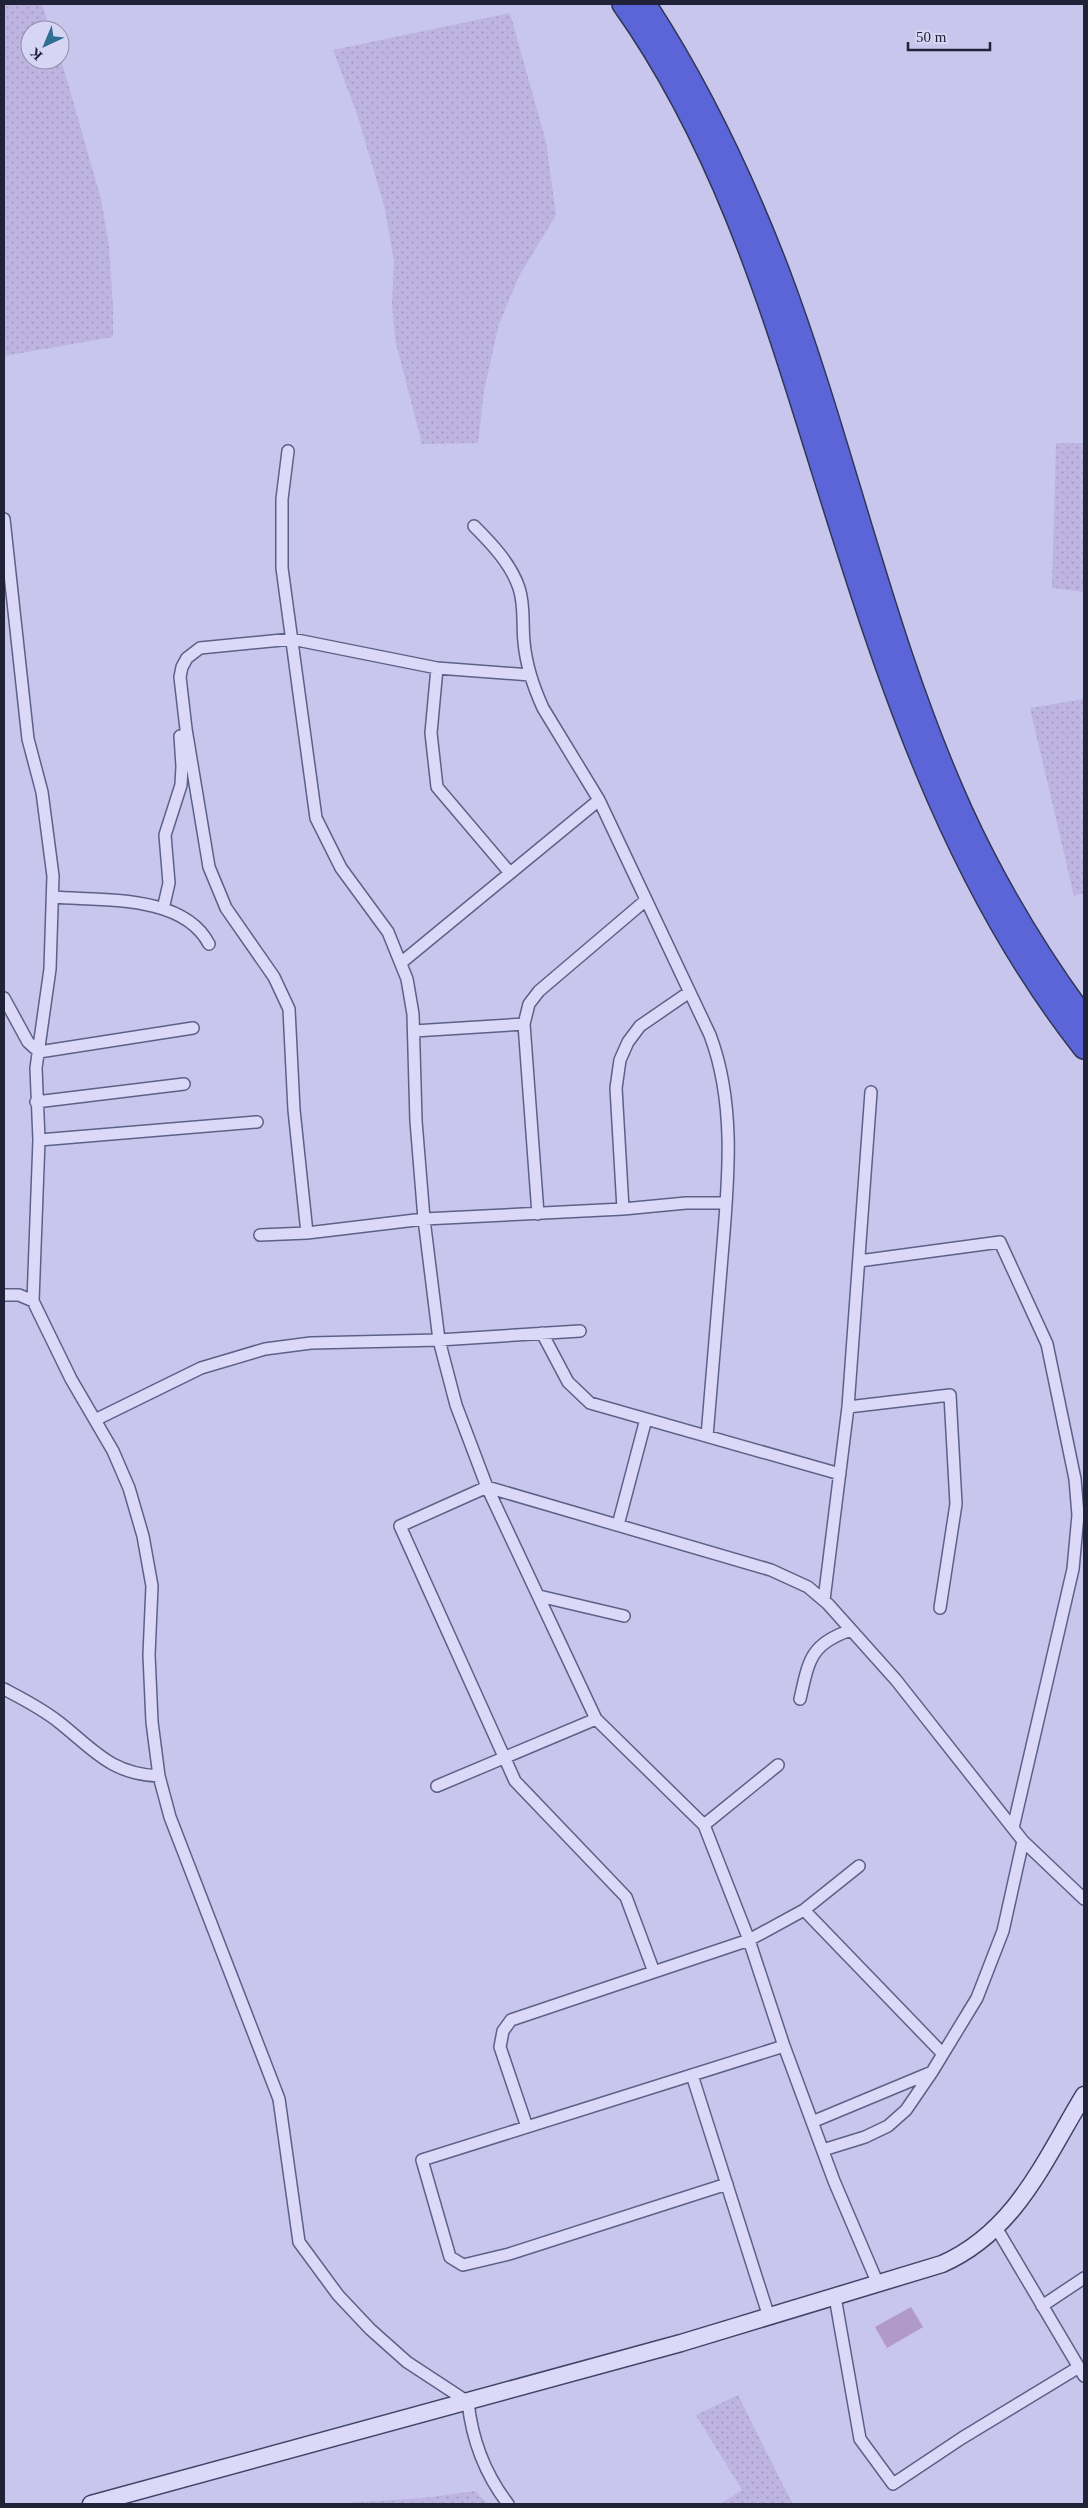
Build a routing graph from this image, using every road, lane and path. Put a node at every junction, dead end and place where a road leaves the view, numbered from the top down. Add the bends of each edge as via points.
1 (623, 4) edge
2 (645, 4) edge
3 (288, 451) dead end
4 (4, 519) edge
5 (474, 526) dead end
6 (292, 639) junction
7 (437, 668) junction
8 (530, 674) junction
9 (186, 729) junction
10 (599, 800) junction
11 (510, 873) junction
12 (53, 897) junction
13 (646, 900) junction
14 (163, 909) junction
15 (209, 944) dead end
16 (402, 962) junction
17 (688, 993) junction
18 (4, 998) edge
19 (1084, 1018) edge
20 (524, 1024) junction
21 (193, 1028) dead end
22 (414, 1031) junction
23 (1084, 1048) edge
24 (38, 1052) junction
25 (184, 1084) dead end
26 (872, 1092) dead end
27 (36, 1102) junction
28 (257, 1122) dead end
29 (38, 1140) junction
30 (726, 1204) junction
31 (623, 1209) junction
32 (538, 1214) junction
33 (424, 1218) junction
34 (306, 1233) junction
35 (260, 1235) dead end
36 (859, 1262) junction
37 (4, 1295) edge
38 (33, 1301) junction
39 (580, 1331) dead end
40 (542, 1333) junction
41 (439, 1340) junction
42 (848, 1407) junction
43 (646, 1419) junction
44 (95, 1420) junction
45 (707, 1436) junction
46 (840, 1474) junction
47 (487, 1487) junction
48 (618, 1525) junction
49 (539, 1596) junction
50 (824, 1600) junction
51 (940, 1608) dead end
52 (624, 1616) dead end
53 (851, 1630) junction
54 (4, 1689) edge
55 (800, 1699) dead end
56 (596, 1719) junction
57 (504, 1758) junction
58 (778, 1765) dead end
59 (159, 1776) junction
60 (437, 1786) dead end
61 (704, 1825) junction
62 (1013, 1828) junction
63 (1023, 1841) junction
64 (859, 1866) dead end
65 (1084, 1899) edge
66 (804, 1910) junction
67 (749, 1940) junction
68 (654, 1972) junction
69 (784, 2046) junction
70 (943, 2054) junction
71 (932, 2072) junction
72 (692, 2075) junction
73 (1084, 2095) edge
74 (812, 2122) junction
75 (527, 2127) junction
76 (823, 2150) junction
77 (727, 2184) junction
78 (997, 2229) junction
79 (1084, 2278) edge
80 (878, 2284) junction
81 (835, 2297) junction
82 (1042, 2306) junction
83 (769, 2317) junction
84 (1082, 2372) edge
85 (468, 2402) junction
86 (91, 2504) edge
87 (508, 2504) edge

1 - 23 highway via 692,119 748,243 773,311 891,682 942,808 1006,933
2 - 19 highway via 703,102 765,237 800,336 892,628 958,803 1017,916
3 - 6 street via 282,499 281,548
4 - 12 street via 28,739 47,819
5 - 8 street via 504,560 519,589 523,607 523,640
6 - 7 street
6 - 9 street via 200,648 191,654 184,662 180,677
6 - 16 street via 316,818 332,855 380,918
7 - 8 street
7 - 11 street via 431,733 437,787
8 - 10 street via 543,708
9 - 14 street via 180,735 180,785 165,835 169,883
9 - 34 street via 212,879 226,908 274,977 289,1009 294,1110
10 - 11 street
10 - 13 street
11 - 16 street
12 - 14 street via 150,904
12 - 24 street via 50,968
13 - 17 street
13 - 20 street via 539,991 529,1004
14 - 15 street via 194,924
16 - 22 street via 411,996
17 - 30 street via 710,1035 724,1081 728,1112
17 - 31 street via 640,1026 620,1060 616,1088
18 - 24 street via 28,1042
20 - 22 street
20 - 32 street
21 - 24 street
22 - 33 street via 416,1121
24 - 27 street
25 - 27 street
26 - 36 street
27 - 29 street
28 - 29 street
29 - 38 street
30 - 31 street via 686,1202
30 - 45 street
31 - 32 street
32 - 33 street
33 - 34 street
33 - 41 street
34 - 35 street
36 - 42 street
36 - 62 street via 1000,1242 1047,1344 1076,1480 1078,1533
37 - 38 street via 19,1295
38 - 44 street via 63,1366
39 - 40 street
40 - 41 street
40 - 43 street via 568,1382 582,1397 590,1403
41 - 44 street via 311,1343 251,1352 201,1368
41 - 47 street via 456,1405
42 - 46 street
42 - 51 street via 950,1395 956,1504
43 - 45 street
43 - 48 street
44 - 59 street via 113,1451 128,1488 148,1561 152,1586 150,1689
45 - 46 street
46 - 50 street
47 - 48 street
47 - 49 street
47 - 57 street via 400,1526
48 - 50 street via 785,1574
49 - 52 street
49 - 56 street
50 - 53 street
53 - 55 street via 829,1639 813,1654
53 - 62 street via 896,1680
54 - 59 street via 46,1712 108,1763 128,1772
56 - 57 street
56 - 61 street
57 - 60 street
57 - 68 street via 515,1781 626,1896
58 - 61 street
59 - 85 street via 170,1817 279,2099 299,2242 338,2295 370,2329 407,2362
61 - 67 street
62 - 63 street
63 - 65 street
63 - 70 street via 1003,1932 977,1998
64 - 66 street
66 - 67 street
66 - 70 street
67 - 68 street
67 - 69 street
68 - 75 street via 517,2017 506,2025 500,2047
69 - 72 street
69 - 74 street
70 - 71 street
71 - 74 street
71 - 76 street via 906,2110 888,2126
72 - 75 street
72 - 77 street
73 - 78 street via 1018,2204
74 - 76 street
75 - 77 street via 422,2160 450,2257 463,2265 509,2254
76 - 80 street
77 - 83 street
78 - 80 street via 957,2258
78 - 82 street
79 - 82 street
80 - 81 street
81 - 83 street
81 - 84 street via 860,2439 893,2484 962,2438
82 - 84 street
83 - 85 street
85 - 86 street
85 - 87 street via 473,2434 483,2463

